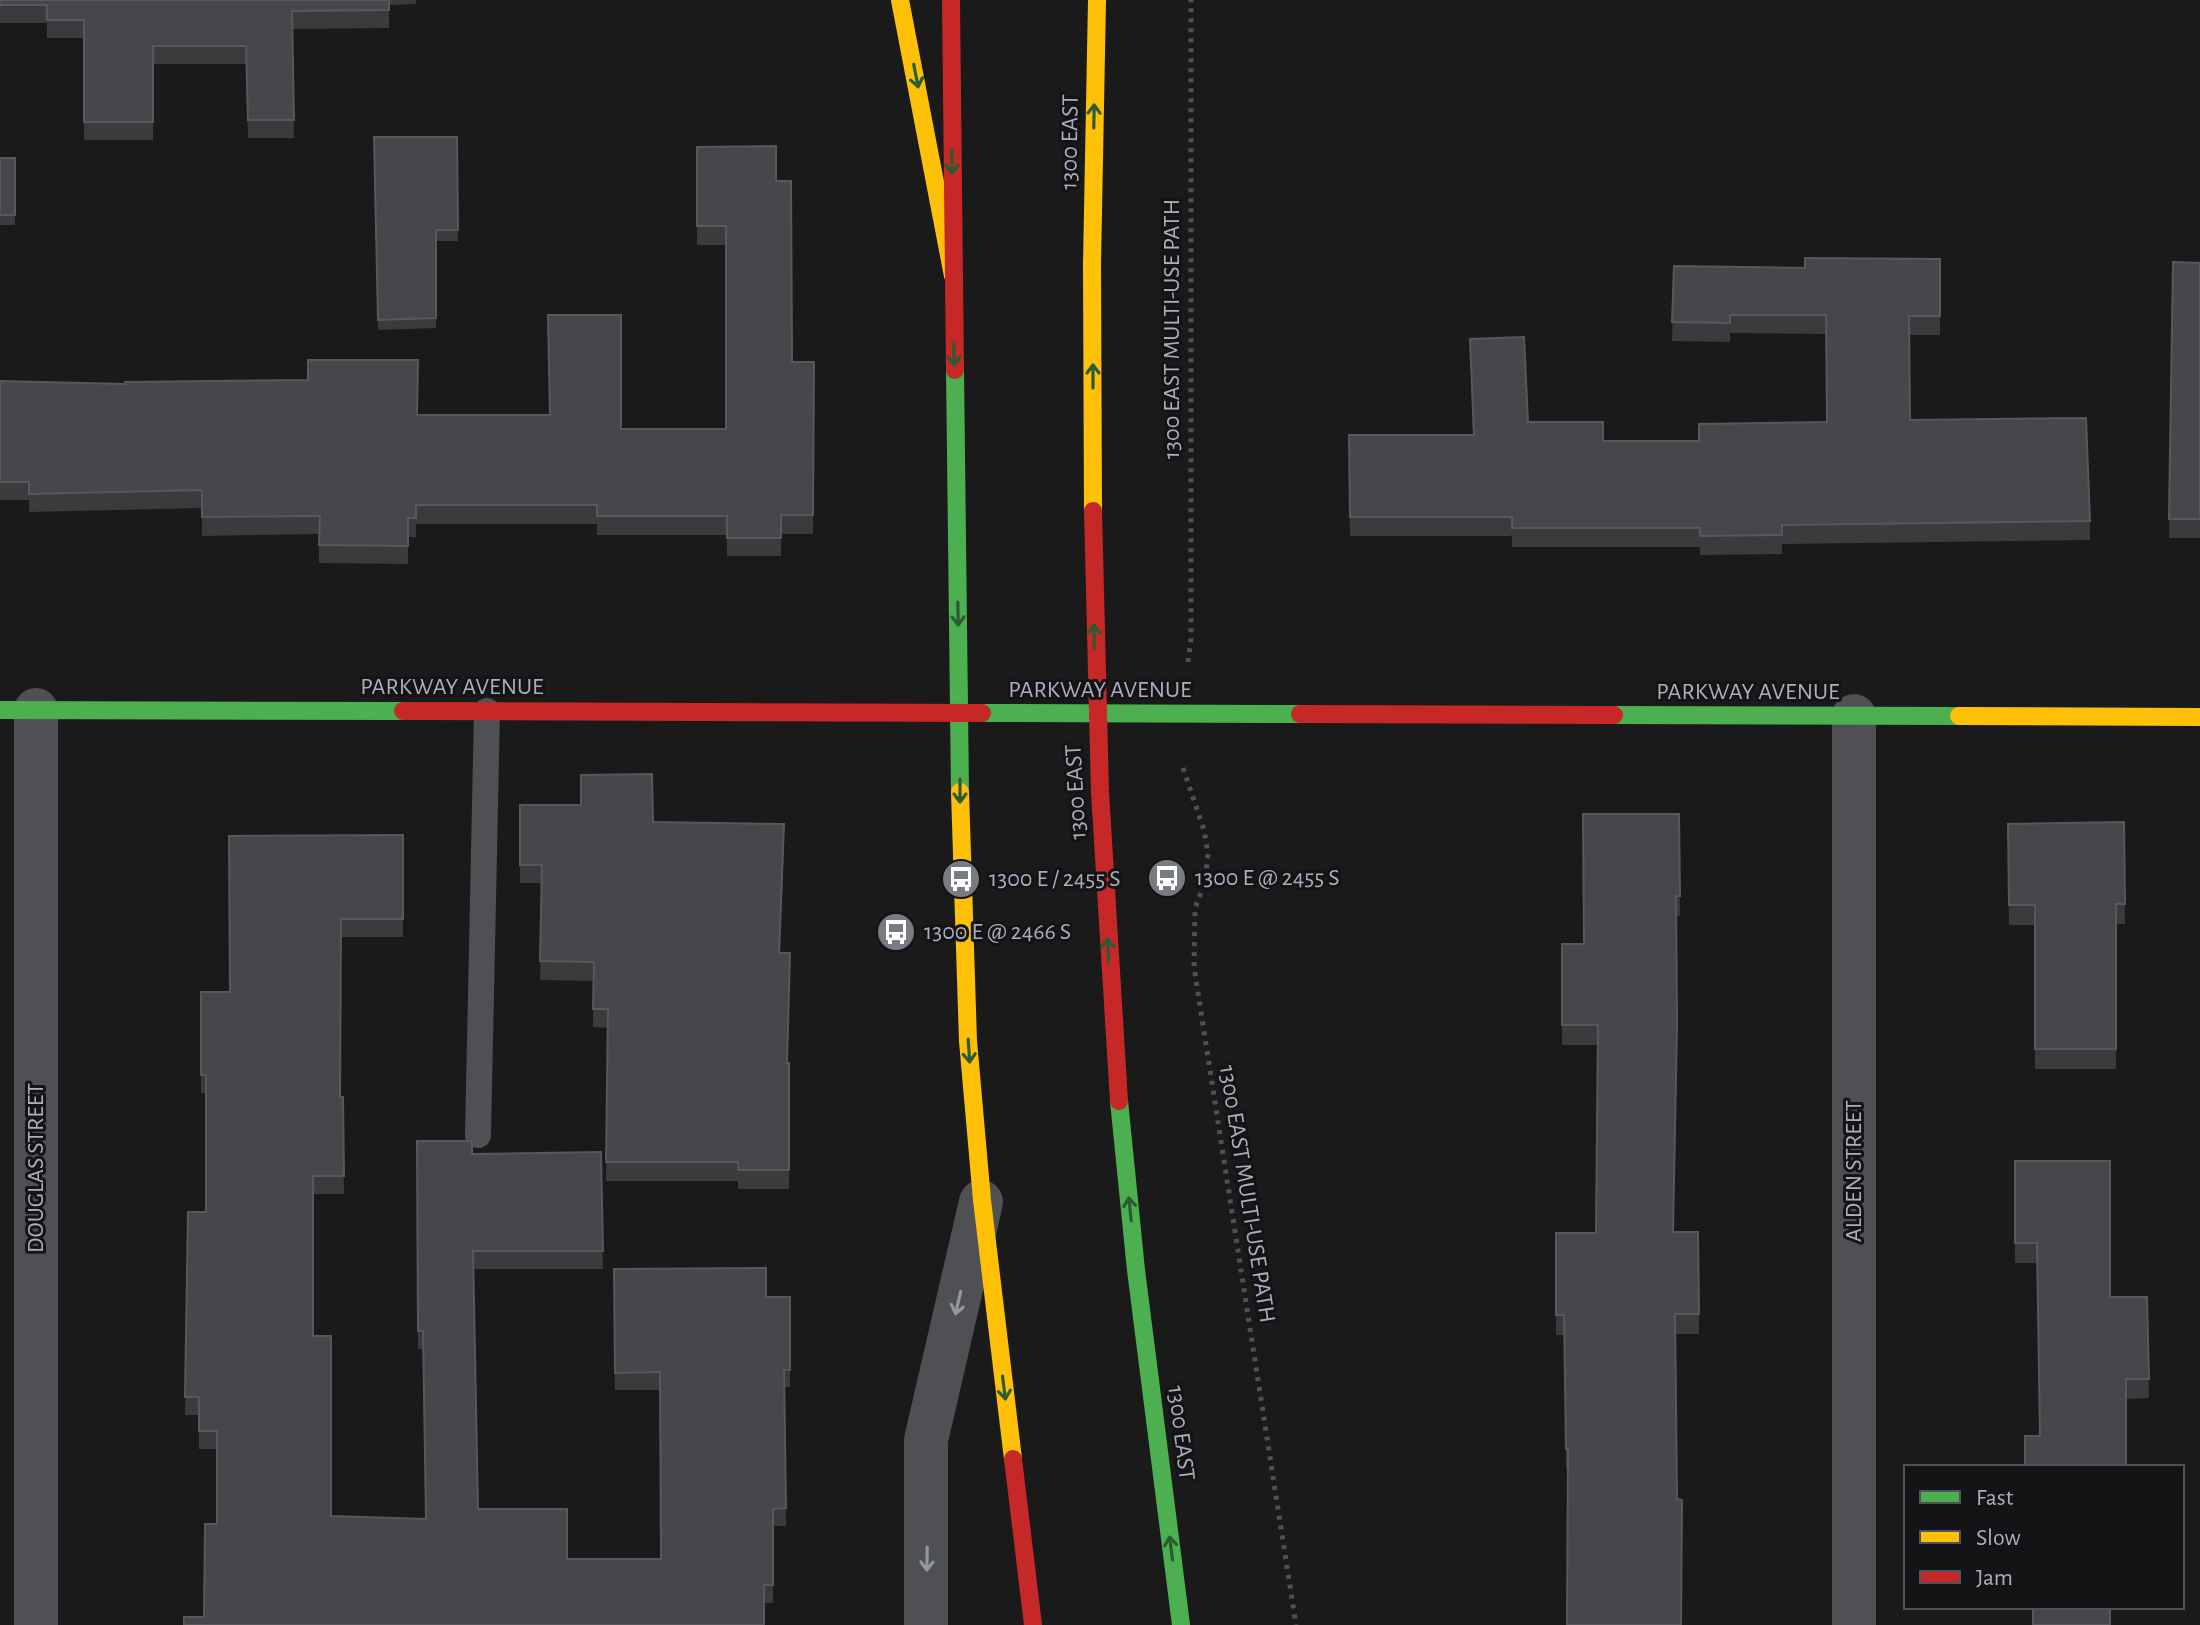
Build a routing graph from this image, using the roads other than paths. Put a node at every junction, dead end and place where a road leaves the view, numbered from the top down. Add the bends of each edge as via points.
1 (900, 0) edge
2 (951, 0) edge
3 (1097, 0) edge
4 (953, 276) junction
5 (18, 710) edge
6 (487, 711) junction
7 (959, 713) junction
8 (1096, 714) junction
9 (1854, 716) junction
10 (2200, 717) edge
11 (478, 1135) dead end
12 (982, 1200) junction
13 (36, 1625) edge
14 (926, 1625) edge
15 (1033, 1625) edge
16 (1181, 1625) edge
17 (1854, 1625) edge

1 -> 4 main road
2 -> 4 main road
8 -> 3 main road, 1300 EAST
4 -> 7 main road
5 - 6 main road, PARKWAY AVENUE
5 - 13 street, DOUGLAS STREET
6 - 7 main road, PARKWAY AVENUE
6 - 11 lane
7 - 8 main road, PARKWAY AVENUE
7 -> 12 main road via 961,894
8 - 9 main road, PARKWAY AVENUE
16 -> 8 main road, 1300 EAST via 1137,1287 1115,1058
9 - 10 main road, PARKWAY AVENUE
9 - 17 street, ALDEN STREET
12 -> 14 street via 926,1440
12 -> 15 main road

